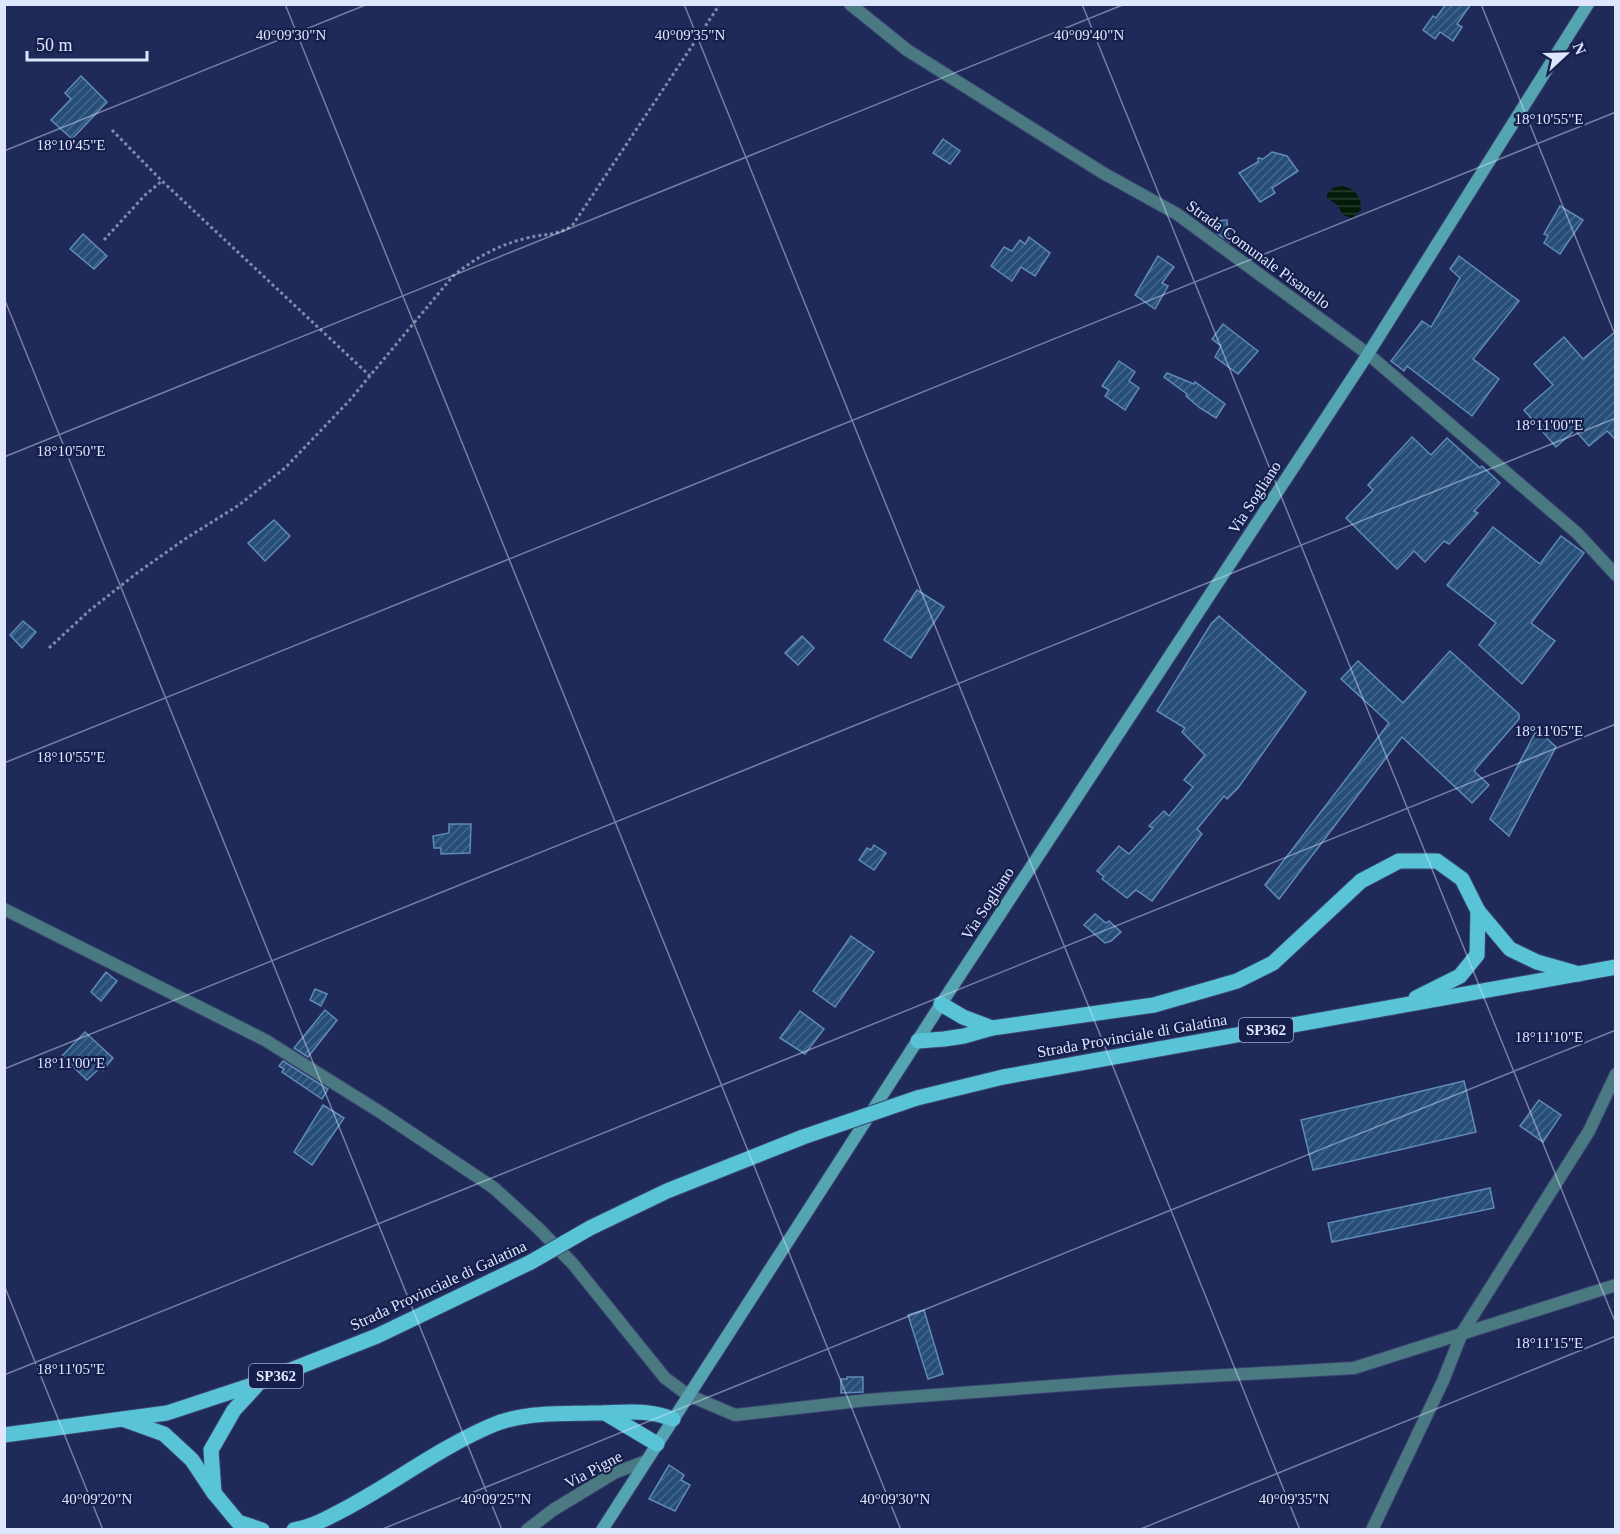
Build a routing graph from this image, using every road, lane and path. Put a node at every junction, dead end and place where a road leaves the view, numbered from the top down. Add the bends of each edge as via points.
1 (720, 4) edge
2 (850, 4) edge
3 (1588, 4) edge
4 (112, 130) dead end
5 (162, 182) junction
6 (104, 240) dead end
7 (1368, 354) junction
8 (370, 376) junction
9 (1616, 575) edge
10 (50, 648) dead end
11 (4, 909) edge
12 (1478, 911) junction
13 (1616, 967) edge
14 (1579, 974) junction
15 (941, 1004) junction
16 (1402, 1006) junction
17 (992, 1028) junction
18 (918, 1041) junction
19 (1616, 1074) edge
20 (1616, 1285) edge
21 (1462, 1333) junction
22 (258, 1383) junction
23 (688, 1395) junction
24 (605, 1413) junction
25 (122, 1419) junction
26 (673, 1419) junction
27 (4, 1435) edge
28 (657, 1444) junction
29 (646, 1461) junction
30 (214, 1493) junction
31 (262, 1530) edge
32 (294, 1530) edge
33 (527, 1530) edge
34 (602, 1530) edge
35 (1372, 1530) edge

1 - 8 path via 572,226 557,234 528,237 473,259 453,276
2 - 7 street, Strada Comunale Pisanello via 907,50 1103,173 1177,214
3 - 7 main road, Via Sogliano
4 - 5 path
5 - 6 path
5 - 8 path
7 - 9 street, Strada Comunale Pisanello via 1577,533
7 - 15 main road, Via Sogliano
8 - 10 path via 285,468 239,505 137,573
11 - 23 street via 265,1040 494,1188 573,1264 665,1378
12 - 14 main road via 1510,949
12 - 16 main road via 1477,955 1460,976
12 - 17 main road via 1462,879 1437,861 1400,861 1361,881 1273,963 1237,981 1154,1005
13 - 14 main road, Strada Provinciale di Galatina / SP362
14 - 16 main road, Strada Provinciale di Galatina / SP362
15 - 17 main road
15 - 18 main road
16 - 22 main road, Strada Provinciale di Galatina / SP362, bridge via 1002,1077 917,1098 803,1137 667,1191 377,1336
17 - 18 main road
18 - 23 main road
19 - 21 street via 1589,1131
20 - 21 street
21 - 23 street via 1354,1368 867,1400 735,1415
21 - 35 street
22 - 25 main road, Strada Provinciale di Galatina / SP362 via 167,1413
22 - 30 main road via 234,1410 211,1450
23 - 26 main road
24 - 26 main road via 641,1411
24 - 28 main road
24 - 32 main road via 526,1416 489,1426 358,1502 307,1528
25 - 27 main road, Strada Provinciale di Galatina / SP362
25 - 30 main road via 165,1434 192,1460
26 - 28 main road
28 - 29 main road
29 - 33 street, Via Pigne via 614,1473
29 - 34 main road
30 - 31 main road via 238,1522

